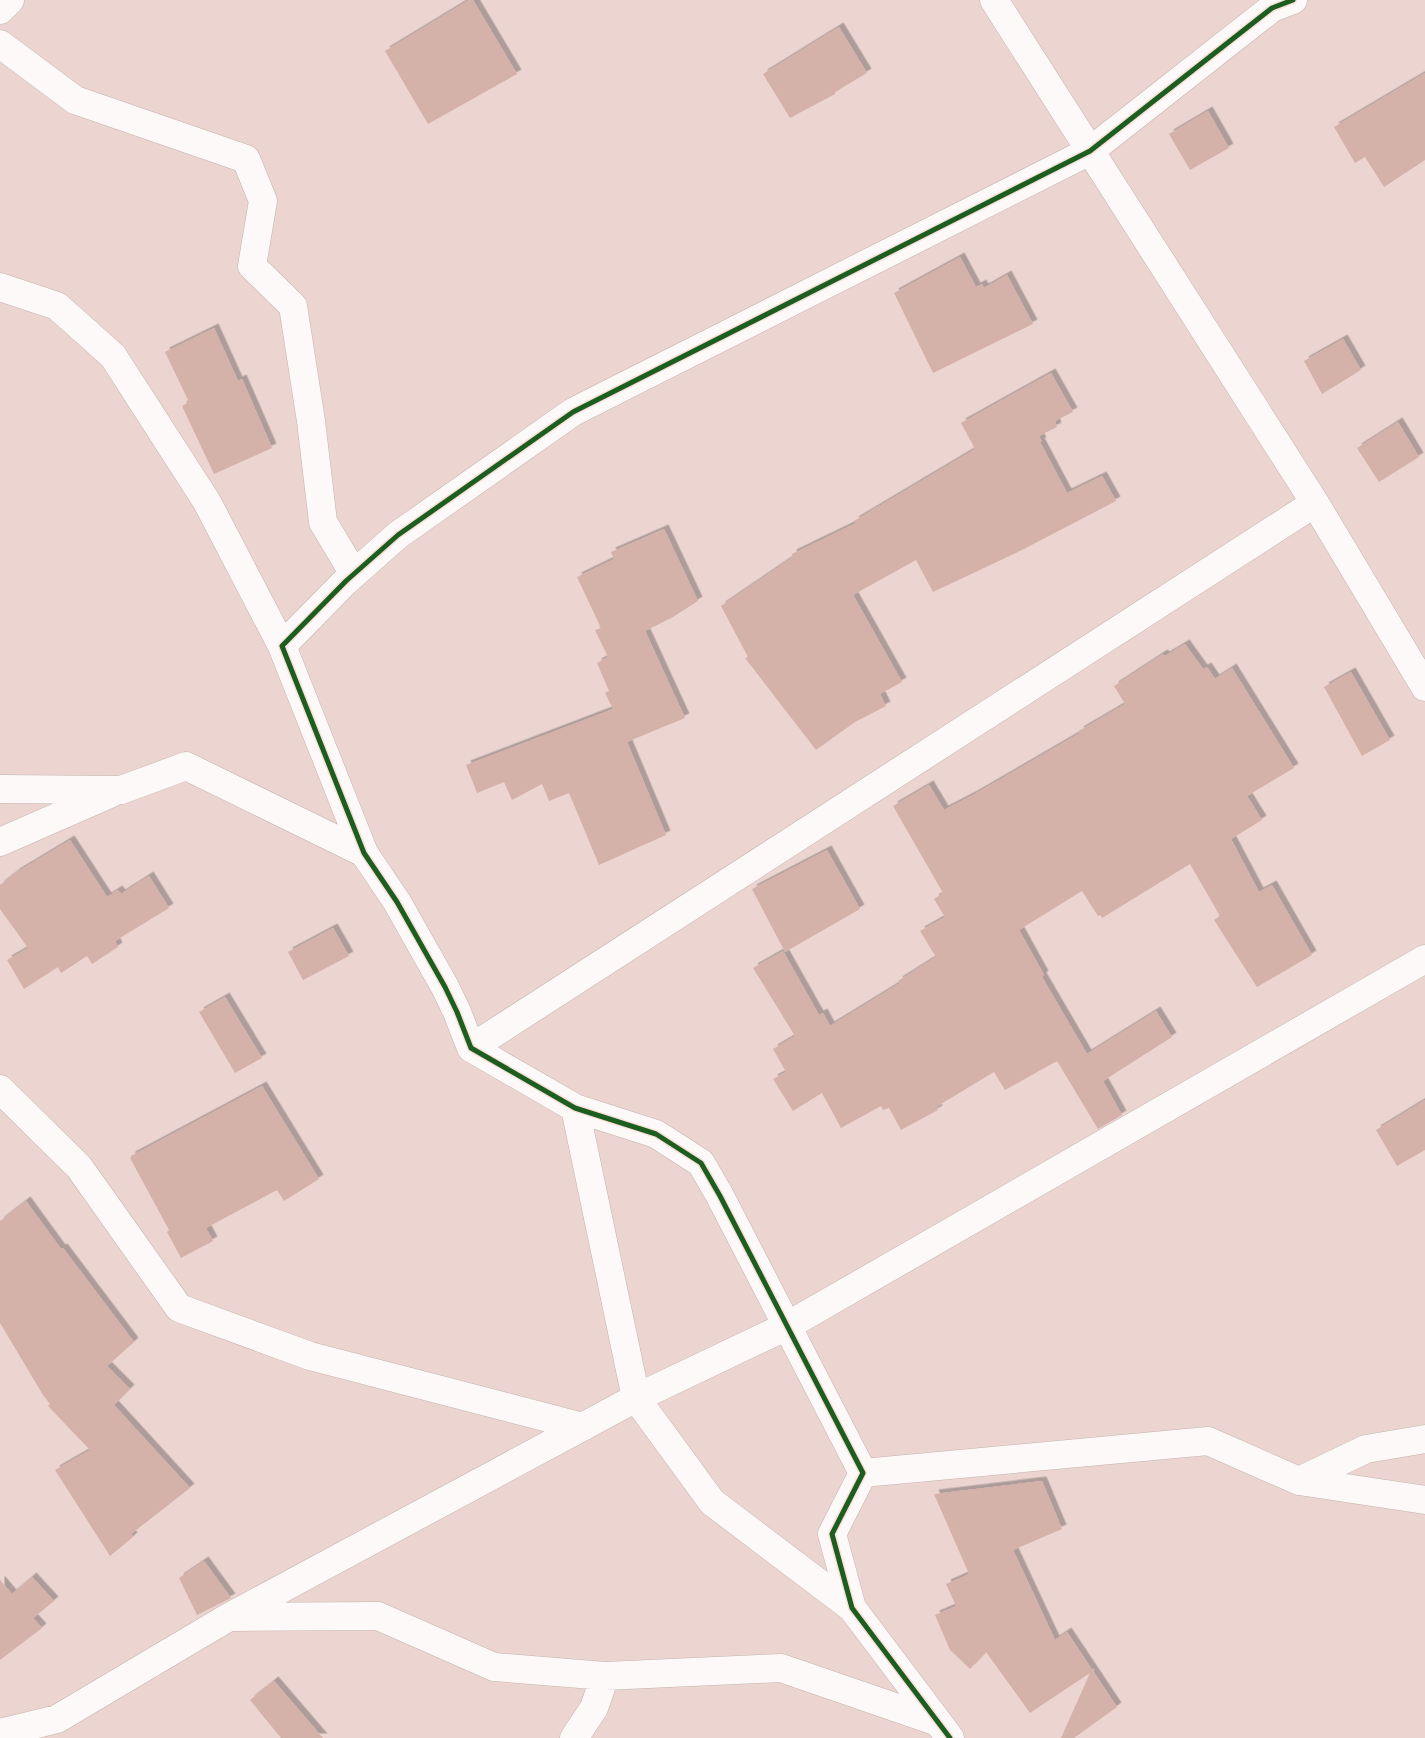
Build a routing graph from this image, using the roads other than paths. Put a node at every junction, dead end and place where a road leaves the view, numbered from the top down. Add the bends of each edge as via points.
1 (10, 0) edge
2 (994, 0) edge
3 (1277, 3) edge
4 (0, 10) edge
5 (0, 44) edge
6 (1090, 151) junction
7 (0, 287) edge
8 (1315, 503) junction
9 (354, 574) junction
10 (282, 646) junction
11 (1425, 686) edge
12 (0, 789) edge
13 (121, 790) junction
14 (0, 842) edge
15 (364, 853) junction
16 (1425, 960) edge
17 (471, 1048) junction
18 (0, 1089) edge
19 (575, 1108) junction
20 (787, 1326) junction
21 (636, 1398) junction
22 (583, 1427) junction
23 (1425, 1439) edge
24 (863, 1473) junction
25 (1298, 1481) junction
26 (1425, 1500) edge
27 (852, 1608) junction
28 (230, 1617) junction
29 (604, 1676) junction
30 (944, 1730) edge
31 (0, 1733) edge
32 (574, 1738) edge

1 - 4 street
2 - 6 street
3 - 6 street
5 - 9 street via 75,100 246,159 263,201 252,266 293,306 323,522
6 - 8 street
6 - 9 street via 573,412 398,535
7 - 10 street via 57,306 113,356 207,502
8 - 11 street
8 - 17 street
9 - 10 street
10 - 15 street
12 - 13 street
13 - 14 street
13 - 15 street via 186,766
15 - 17 street via 397,902 445,987
16 - 20 street
17 - 19 street
18 - 22 street via 79,1167 179,1308 310,1356
19 - 20 street via 656,1134 701,1163
19 - 21 street
20 - 21 street
20 - 24 street
21 - 22 street
21 - 27 street via 712,1502
22 - 28 street
23 - 25 street via 1366,1449
24 - 25 street via 1208,1441
24 - 27 street via 832,1534
25 - 26 street
27 - 30 street
28 - 29 street via 378,1616 494,1667
28 - 31 street via 56,1719
29 - 30 street via 781,1668
29 - 32 street via 594,1708

